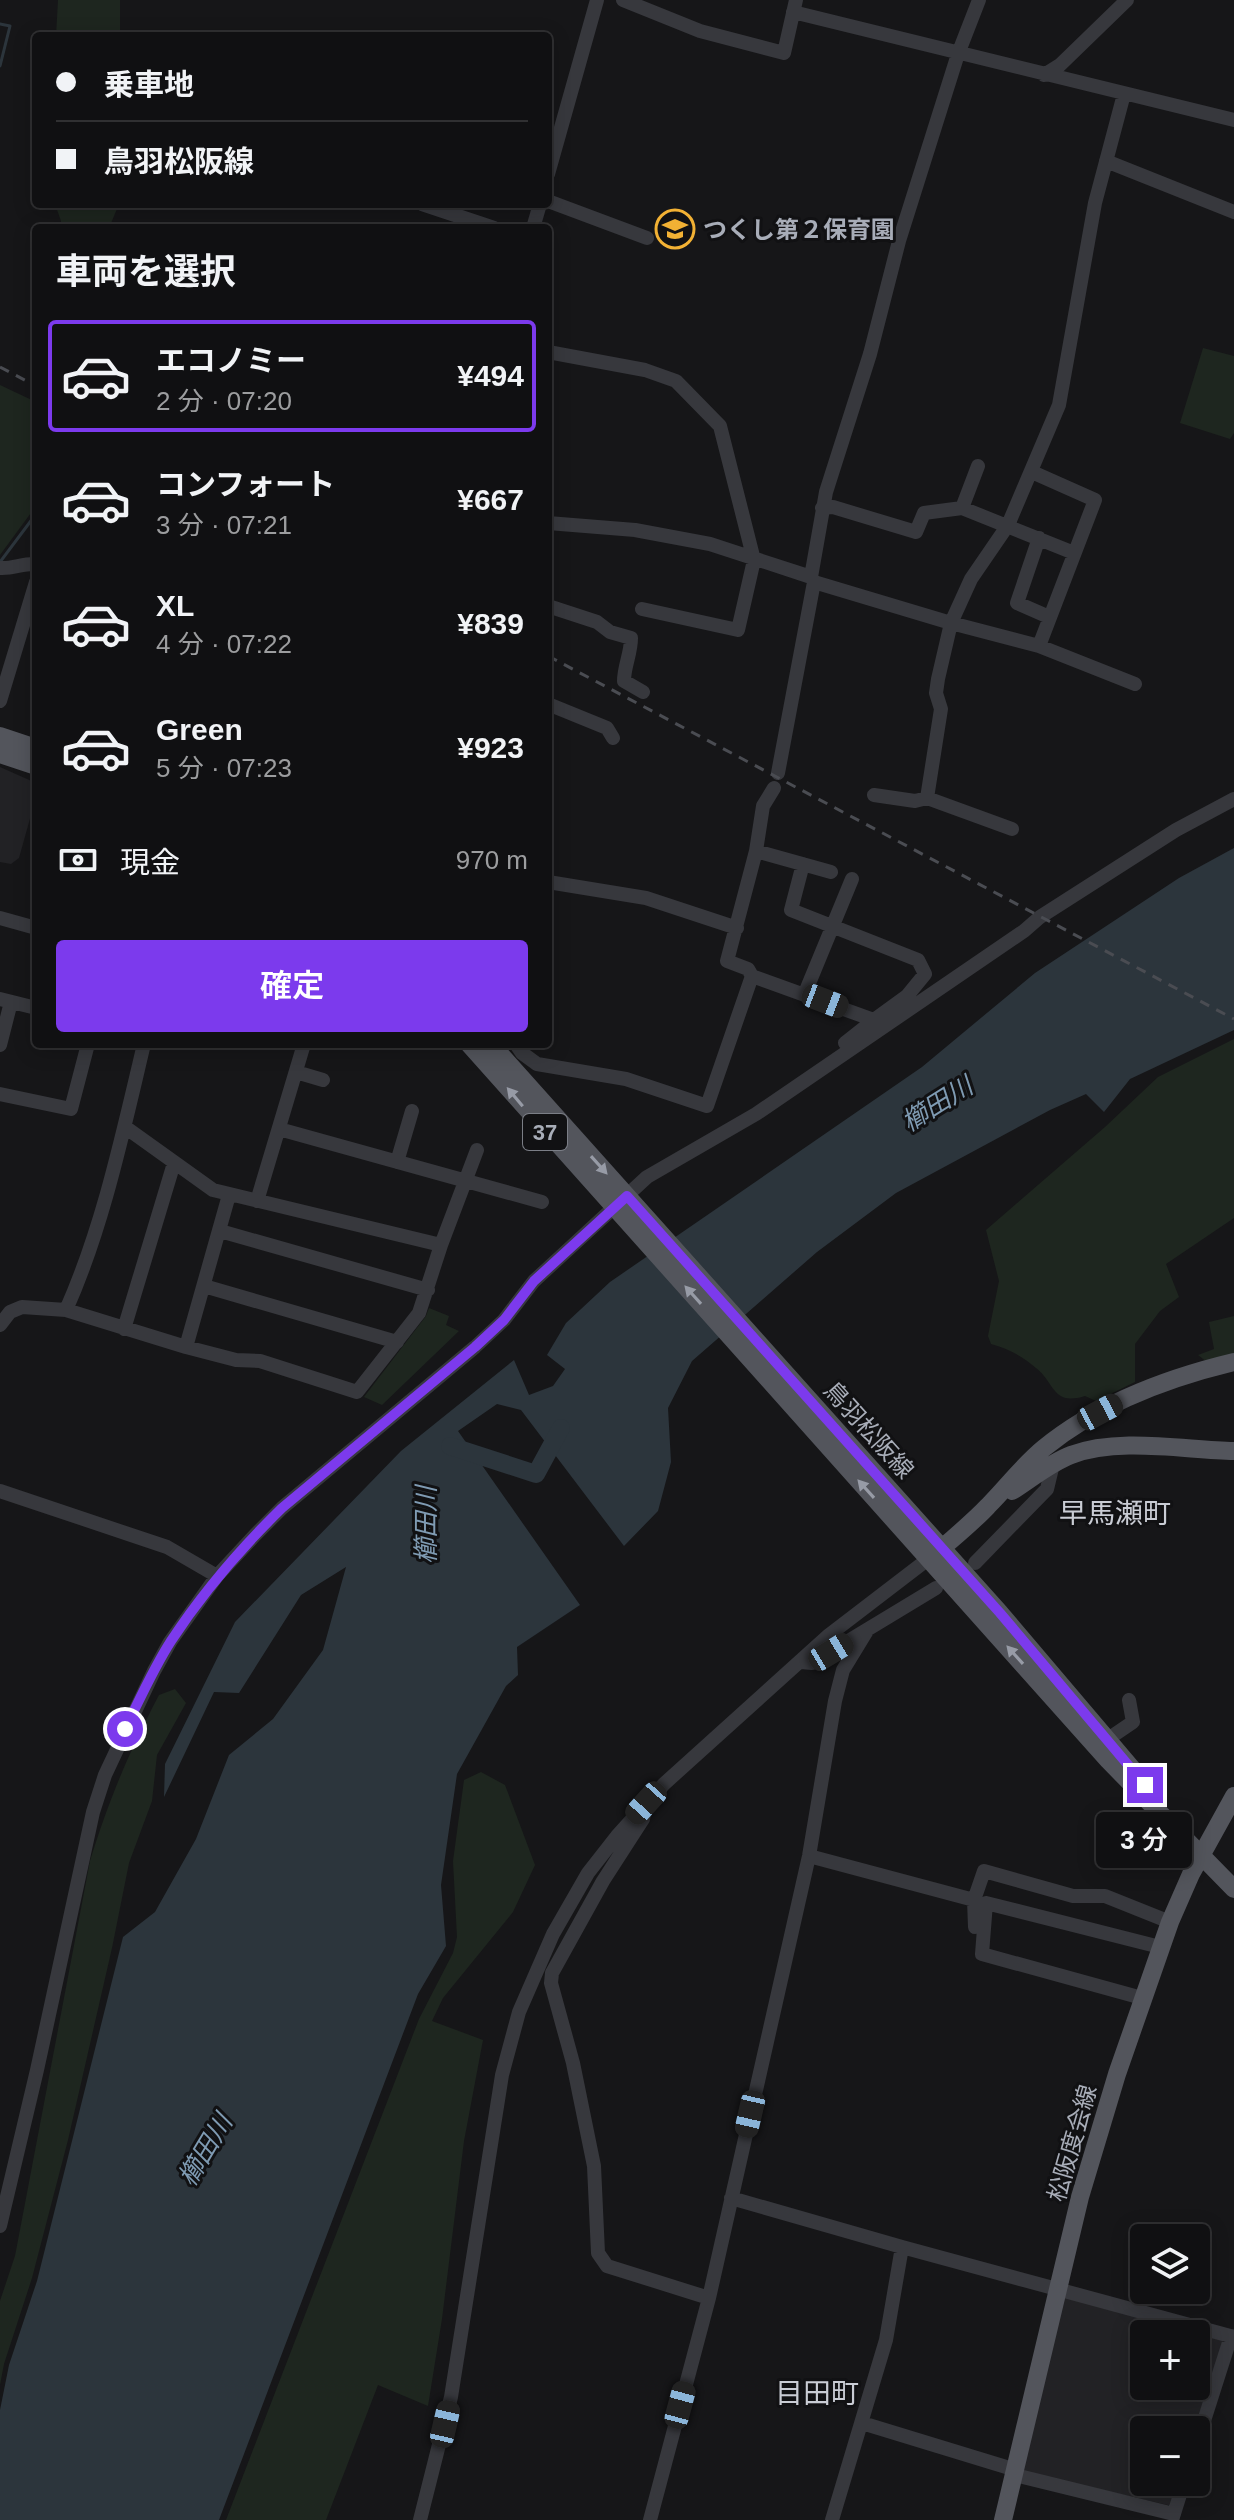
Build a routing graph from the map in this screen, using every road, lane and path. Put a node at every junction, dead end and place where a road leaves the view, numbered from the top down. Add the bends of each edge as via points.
1 (597, 0) edge
2 (623, 0) edge
3 (979, 0) edge
4 (1127, 0) edge
5 (794, 6) edge
6 (958, 54) junction
7 (1044, 75) junction
8 (1124, 94) junction
9 (1234, 120) edge
10 (552, 160) edge
11 (1106, 161) junction
12 (552, 202) edge
13 (434, 208) edge
14 (1234, 212) edge
15 (482, 224) edge
16 (647, 238) dead end
17 (552, 353) edge
18 (978, 466) dead end
19 (1032, 472) junction
20 (822, 508) junction
21 (962, 508) junction
22 (552, 524) edge
23 (1008, 525) junction
24 (1039, 538) junction
25 (1074, 553) junction
26 (754, 560) junction
27 (32, 563) edge
28 (0, 568) edge
29 (812, 579) junction
30 (32, 595) edge
31 (552, 607) edge
32 (642, 609) dead end
33 (1049, 617) junction
34 (951, 623) junction
35 (1039, 646) junction
36 (1135, 684) dead end
37 (643, 692) dead end
38 (0, 701) edge
39 (552, 706) edge
40 (0, 736) edge
41 (613, 738) dead end
42 (32, 747) edge
43 (0, 754) edge
44 (32, 765) edge
45 (874, 795) dead end
46 (927, 798) junction
47 (1234, 799) edge
48 (1012, 829) dead end
49 (756, 851) junction
50 (803, 864) junction
51 (831, 872) dead end
52 (852, 879) dead end
53 (552, 883) edge
54 (0, 918) edge
55 (832, 925) junction
56 (32, 927) edge
57 (737, 928) junction
58 (752, 976) junction
59 (805, 993) junction
60 (5, 1000) edge
61 (32, 1007) edge
62 (874, 1020) junction
63 (0, 1045) edge
64 (87, 1048) edge
65 (143, 1048) edge
66 (303, 1048) edge
67 (473, 1048) edge
68 (494, 1048) edge
69 (520, 1048) edge
70 (828, 1065) junction
71 (296, 1072) junction
72 (323, 1080) dead end
73 (0, 1094) edge
74 (412, 1111) dead end
75 (125, 1127) junction
76 (279, 1129) junction
77 (477, 1150) dead end
78 (397, 1162) junction
79 (174, 1163) junction
80 (467, 1181) junction
81 (229, 1195) junction
82 (257, 1201) junction
83 (542, 1202) dead end
84 (626, 1207) junction
85 (220, 1231) junction
86 (441, 1245) junction
87 (204, 1286) junction
88 (428, 1290) junction
89 (5, 1310) edge
90 (66, 1310) junction
91 (0, 1325) edge
92 (124, 1329) junction
93 (397, 1342) junction
94 (186, 1347) junction
95 (1234, 1362) edge
96 (1234, 1451) edge
97 (1053, 1464) junction
98 (0, 1491) edge
99 (986, 1508) junction
100 (930, 1547) junction
101 (975, 1563) dead end
102 (217, 1576) junction
103 (936, 1588) dead end
104 (868, 1629) junction
105 (800, 1662) junction
106 (1129, 1700) dead end
107 (1108, 1739) junction
108 (1234, 1796) edge
109 (646, 1803) junction
110 (809, 1856) junction
111 (1201, 1856) junction
112 (1234, 1889) edge
113 (974, 1900) junction
114 (1170, 1922) junction
115 (1160, 1947) junction
116 (973, 1949) dead end
117 (1142, 1998) junction
118 (731, 2198) junction
119 (0, 2226) edge
120 (902, 2247) junction
121 (1058, 2289) junction
122 (709, 2298) junction
123 (1233, 2337) edge
124 (1206, 2416) edge
125 (862, 2423) junction
126 (1016, 2472) junction
127 (1180, 2496) edge
128 (1173, 2517) edge
129 (420, 2520) edge
130 (650, 2520) edge
131 (832, 2520) edge
132 (1003, 2520) edge

1 - 10 street
2 - 5 street via 700,31 784,53
3 - 6 street
4 - 7 street
5 - 6 street
6 - 7 street
6 - 20 street
7 - 8 street
8 - 9 street
8 - 11 street
11 - 14 street
11 - 19 street via 1064,382
12 - 16 street
13 - 15 street
17 - 26 street via 645,370 676,381 692,395 720,426
18 - 21 street
19 - 23 street
19 - 25 street via 1095,500
20 - 21 street via 916,532 924,513
20 - 29 street
21 - 23 street
22 - 26 street via 635,530 710,544
23 - 24 street
23 - 34 street via 971,579
24 - 25 street
24 - 33 street via 1017,603
25 - 33 street
26 - 29 street
26 - 32 street via 738,630
27 - 28 street
29 - 34 street
29 - 49 street via 776,780 763,806
30 - 38 street
31 - 37 street via 631,638 624,681
33 - 35 street
34 - 35 street
34 - 46 street via 936,693 941,709
35 - 36 street
39 - 41 street via 607,728
40 - 42 main road
43 - 44 main road
45 - 46 street
46 - 48 street
47 - 70 street via 1046,913
49 - 50 street
49 - 57 street
50 - 51 street
50 - 55 street via 791,910
52 - 55 street
53 - 57 street via 646,898
54 - 56 street
55 - 59 street
55 - 62 street via 918,960 925,974 907,996
57 - 58 street via 727,961
58 - 59 street
58 - 69 street via 707,1106 614,1076 545,1067
59 - 62 street
60 - 61 street
60 - 63 street
62 - 70 street via 834,1051
64 - 73 street via 71,1109
65 - 75 street
66 - 71 street
84 -> 67 main road, 鳥羽松阪線 / 37
68 -> 84 main road, 鳥羽松阪線 / 37
70 - 84 street via 647,1177
71 - 72 street
71 - 76 street
74 - 78 street
75 - 79 street
75 - 90 street
76 - 78 street
76 - 82 street
77 - 80 street
78 - 80 street
79 - 81 street
79 - 92 street
80 - 83 street
80 - 86 street
81 - 82 street
81 - 85 street
82 - 86 street
84 - 100 main road, 鳥羽松阪線 / 37
84 - 102 street via 534,1281 475,1347 282,1508
85 - 87 street
85 - 88 street
86 - 88 street
87 - 93 street
87 - 94 street
88 - 93 street via 419,1313
89 - 90 street
89 - 91 street
90 - 92 street
92 - 94 street
93 - 94 street via 357,1392 260,1361
95 - 99 main road via 1124,1399 1066,1432
96 - 97 main road via 1108,1448
97 - 99 main road
97 - 101 street via 1047,1489
98 - 102 street via 167,1547
99 - 100 main road
100 - 105 street
100 - 107 main road, 鳥羽松阪線 / 37
111 -> 100 main road, 鳥羽松阪線 / 37 via 1108,1760
102 - 119 street via 170,1642 105,1775
103 - 104 street
104 - 105 street via 812,1663
104 - 110 street via 843,1670
105 - 109 street
106 - 107 street via 1133,1722
107 - 111 main road, 鳥羽松阪線 / 37
108 - 111 main road, 松阪度会線
109 - 122 street via 643,1819 555,1966 551,1983 594,2166 601,2260
109 - 129 street via 588,1873 553,1934 519,2012 502,2075 451,2397
110 - 113 street
110 - 118 street
111 - 112 main road, 鳥羽松阪線 / 37
111 - 114 main road, 松阪度会線
113 - 114 street via 984,1871 1073,1896 1105,1896
113 - 116 street
114 - 115 main road, 松阪度会線
115 - 117 main road, 松阪度会線
115 - 117 street via 986,1903 982,1954
117 - 121 main road, 松阪度会線 via 1091,2159
118 - 120 street
118 - 122 street
120 - 121 street
120 - 125 street via 886,2340
121 - 123 street
121 - 126 main road, 松阪度会線
122 - 130 street
123 - 124 street
125 - 126 street
125 - 131 street
126 - 128 street
126 - 132 main road, 松阪度会線
127 - 128 street

